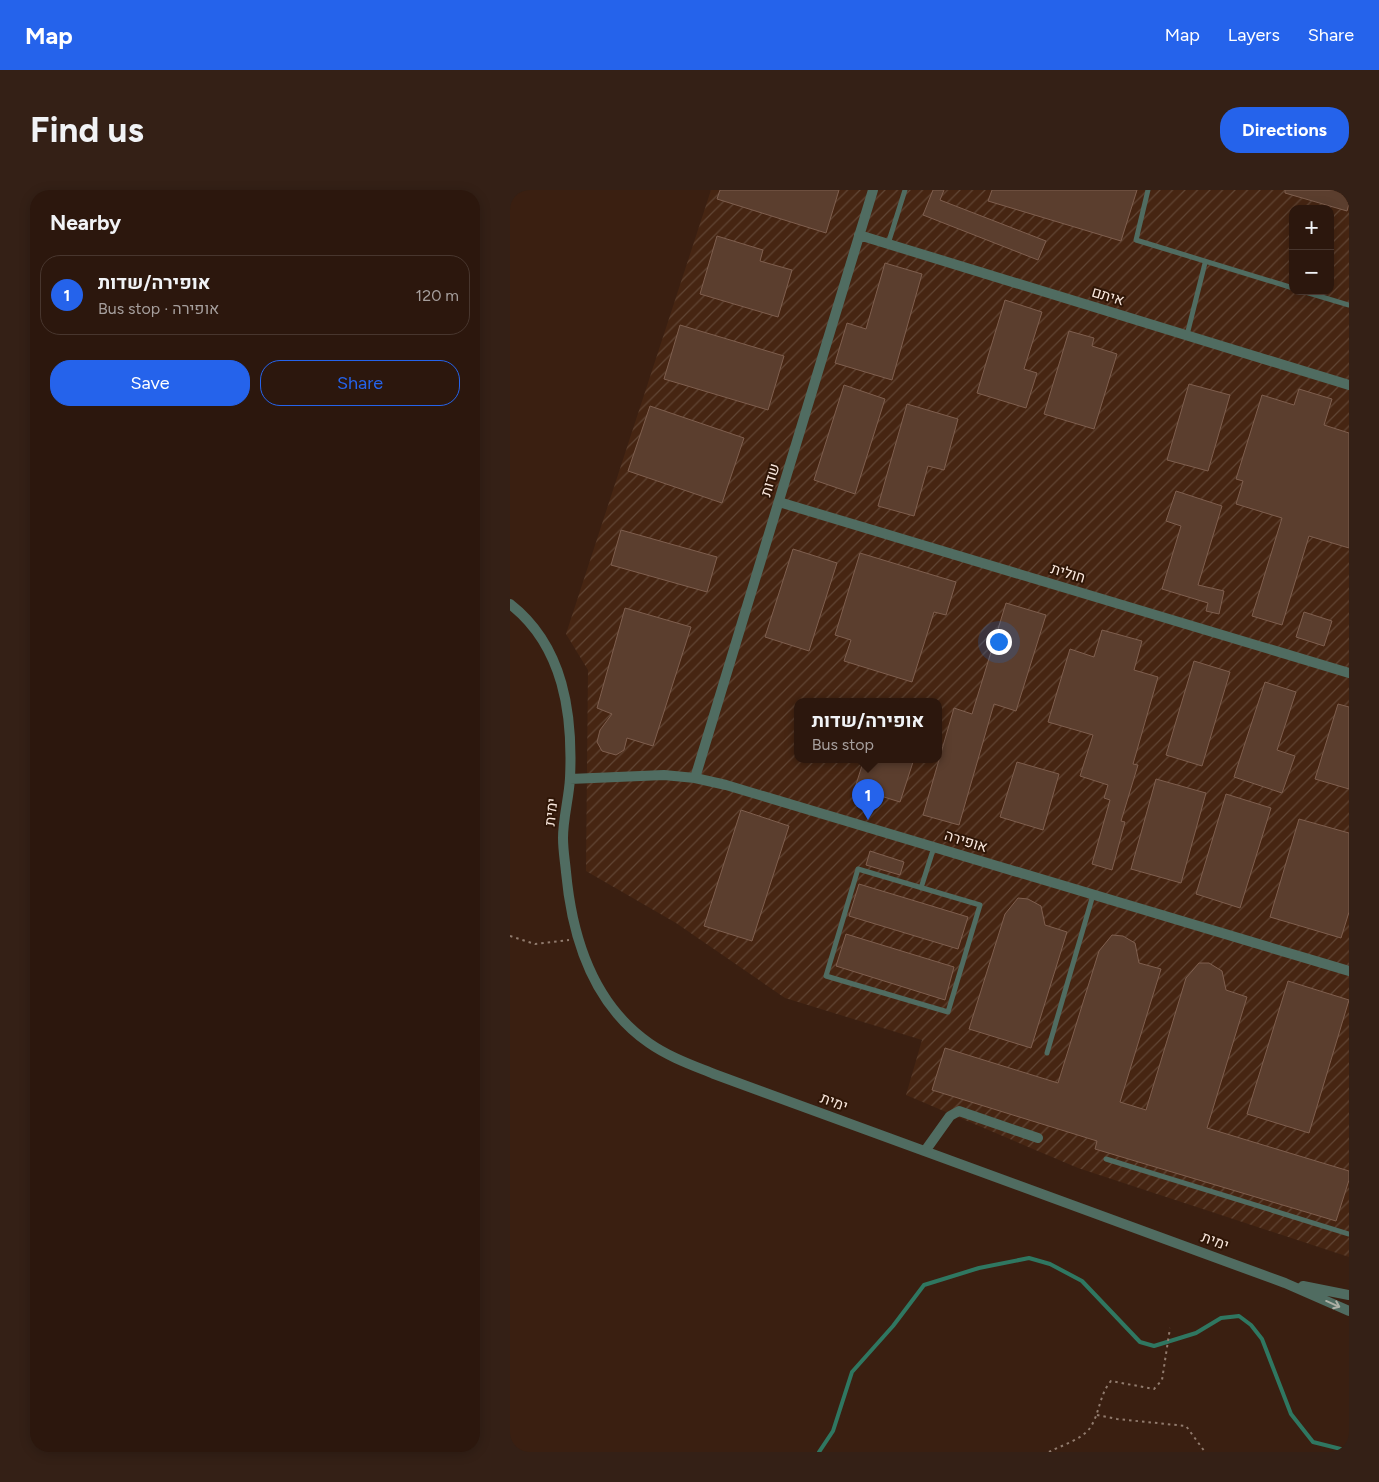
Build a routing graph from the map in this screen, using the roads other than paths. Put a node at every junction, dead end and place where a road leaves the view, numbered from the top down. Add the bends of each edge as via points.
1 (873, 190) edge
2 (905, 190) edge
3 (1148, 190) edge
4 (859, 236) junction
5 (888, 244) junction
6 (1205, 263) junction
7 (1289, 287) edge
8 (1315, 295) edge
9 (1349, 305) edge
10 (1187, 335) junction
11 (1349, 385) edge
12 (779, 502) junction
13 (510, 604) edge
14 (1349, 673) edge
15 (695, 778) junction
16 (570, 779) junction
17 (934, 847) junction
18 (921, 888) junction
19 (1093, 895) junction
20 (1349, 971) edge
21 (1047, 1053) dead end
22 (1038, 1138) dead end
23 (925, 1152) junction
24 (1106, 1159) dead end
25 (1349, 1234) edge
26 (1285, 1283) junction
27 (1349, 1295) edge
28 (1349, 1311) edge

1 - 4 street, שדות
2 - 5 lane
3 - 6 lane via 1136,240
4 - 5 street, איתם
4 - 12 street, שדות
5 - 10 street, איתם
6 - 7 lane
6 - 10 lane
8 - 9 lane
10 - 11 street, איתם
12 - 14 street, חולית
12 - 15 street, שדות
13 - 16 street, ימית via 544,642 560,672 570,721
15 - 16 street, אופירה via 664,775
15 - 17 street, אופירה
16 - 23 street, ימית via 563,839 568,897 577,939 590,974 625,1022 649,1043 676,1058
17 - 18 lane
17 - 19 street, אופירה
18 - 18 lane via 858,869 826,976 948,1012 980,905
19 - 20 street, אופירה
19 - 21 lane
22 - 23 street via 959,1111 950,1116
23 - 26 street, ימית
24 - 25 lane
26 - 27 street, ימית
26 -> 28 street, ימית

